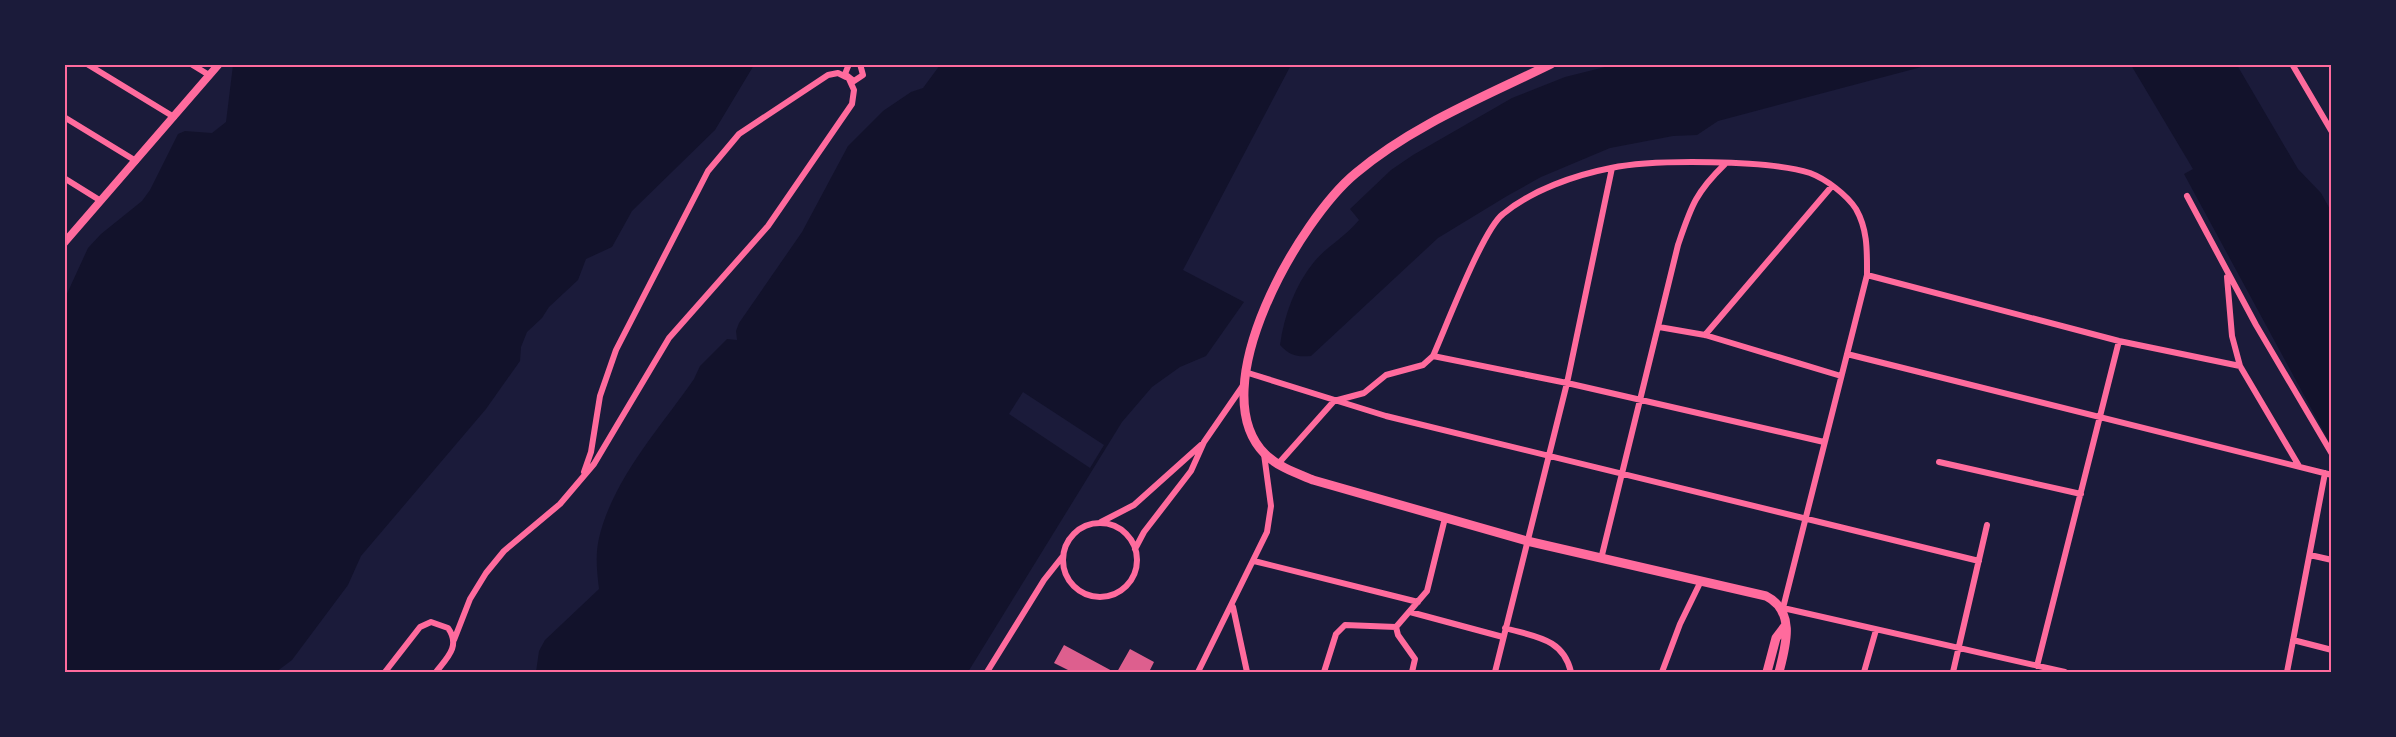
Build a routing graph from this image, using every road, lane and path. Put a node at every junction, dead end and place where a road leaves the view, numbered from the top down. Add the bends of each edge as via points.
1 (87, 64) edge
2 (191, 64) edge
3 (219, 64) edge
4 (860, 64) edge
5 (866, 64) edge
6 (1551, 64) edge
7 (2292, 64) edge
8 (848, 65) edge
9 (209, 75) junction
10 (828, 75) junction
11 (862, 75) junction
12 (848, 78) junction
13 (855, 97) junction
14 (64, 117) edge
15 (174, 117) junction
16 (2331, 132) edge
17 (136, 161) junction
18 (1725, 164) junction
19 (1612, 168) junction
20 (64, 178) edge
21 (1832, 186) junction
22 (2187, 196) dead end
23 (101, 201) junction
24 (64, 243) edge
25 (2227, 273) junction
26 (1867, 275) junction
27 (1659, 327) junction
28 (1705, 335) junction
29 (2120, 341) junction
30 (1847, 354) junction
31 (1433, 356) junction
32 (2240, 366) junction
33 (1244, 371) junction
34 (1841, 376) junction
35 (1567, 383) junction
36 (1242, 387) junction
37 (1640, 400) junction
38 (1334, 401) junction
39 (2100, 417) junction
40 (1204, 442) junction
41 (1824, 442) junction
42 (1264, 454) junction
43 (1549, 454) junction
44 (2331, 454) edge
45 (1939, 462) dead end
46 (1278, 464) junction
47 (2299, 466) junction
48 (1622, 472) junction
49 (2328, 474) edge
50 (582, 478) junction
51 (2081, 494) junction
52 (1804, 517) junction
53 (1444, 518) junction
54 (1096, 523) junction
55 (1987, 525) dead end
56 (1527, 541) junction
57 (1135, 549) junction
58 (2310, 555) junction
59 (1063, 556) junction
60 (1601, 559) junction
61 (2331, 560) edge
62 (1254, 561) junction
63 (1979, 561) junction
64 (1701, 583) junction
65 (1418, 602) junction
66 (1232, 606) junction
67 (1783, 608) junction
68 (1410, 612) junction
69 (1785, 626) junction
70 (1396, 627) junction
71 (1505, 628) junction
72 (1876, 630) junction
73 (1503, 638) junction
74 (454, 640) junction
75 (2293, 640) junction
76 (1960, 649) junction
77 (2331, 650) edge
78 (2037, 666) junction
79 (386, 672) edge
80 (436, 672) edge
81 (987, 672) edge
82 (1198, 672) edge
83 (1247, 672) edge
84 (1324, 672) edge
85 (1412, 672) edge
86 (1495, 672) edge
87 (1571, 672) edge
88 (1662, 672) edge
89 (1767, 672) edge
90 (1779, 672) edge
91 (1864, 672) edge
92 (1953, 672) edge
93 (2065, 672) edge
94 (2287, 672) edge

1 - 15 street
2 - 9 street
3 - 9 street
4 - 11 street
5 - 11 street
6 - 33 main road via 1407,136 1338,190 1307,228 1282,274 1250,346
7 - 16 street
8 - 10 street
8 - 12 street
9 - 15 street
10 - 12 street via 838,73
10 - 50 street via 740,134 708,171 616,350 600,396 591,452
11 - 12 street via 857,81
11 - 13 street
12 - 13 street
13 - 50 street via 768,226 669,338 605,450
14 - 17 street
15 - 17 street
17 - 23 street
18 - 19 street
18 - 21 street via 1791,168 1813,174
18 - 27 street via 1692,202
19 - 31 street via 1546,188 1501,214 1478,253
19 - 35 street
20 - 23 street
21 - 26 street via 1855,207 1863,224
21 - 28 street
22 - 25 street
23 - 24 street
25 - 32 street via 2232,336
25 - 44 street
26 - 29 street
26 - 30 street
27 - 28 street
27 - 37 street
28 - 34 street
29 - 32 street
29 - 39 street
30 - 34 street
30 - 39 street
31 - 35 street
31 - 38 street via 1423,365 1386,375 1364,393
32 - 47 street
33 - 36 main road
33 - 38 street
34 - 41 street
35 - 37 street
35 - 43 street
36 - 40 street
36 - 42 main road via 1248,422
37 - 41 street
37 - 48 street
38 - 43 street
38 - 46 street
39 - 47 street
39 - 51 street
40 - 54 street via 1134,505
40 - 57 street via 1191,471
41 - 52 street
42 - 46 main road
42 - 62 street via 1271,519
43 - 48 street
43 - 56 street
45 - 51 street
46 - 53 main road via 1313,480
47 - 49 street
48 - 52 street
48 - 60 street
49 - 58 street
50 - 74 street via 560,504 486,573 470,599
51 - 78 street
52 - 63 street
52 - 67 street
53 - 56 main road
53 - 65 street via 1427,591
54 - 57 street via 1116,526
54 - 59 street via 1078,530
55 - 63 street
56 - 60 main road
56 - 71 street
57 - 59 street via 1136,569 1132,578 1109,596 1089,595 1072,584 1066,576
58 - 61 street
58 - 75 street
59 - 81 street
60 - 64 main road
62 - 65 street
62 - 66 street
63 - 76 street
64 - 67 main road via 1766,596
64 - 88 street
65 - 68 street
66 - 82 street
66 - 83 street
67 - 69 main road
67 - 72 street
68 - 70 street
68 - 73 street
69 - 89 main road via 1776,638
69 - 90 main road via 1786,642
70 - 84 street via 1345,625 1336,634
70 - 85 street via 1415,659
71 - 73 street
71 - 87 street via 1558,645
72 - 76 street
72 - 91 street
73 - 86 street
74 - 79 street via 448,628 431,622 424,625
74 - 80 street via 451,652
75 - 77 street
75 - 94 street
76 - 78 street
76 - 92 street
78 - 93 street

